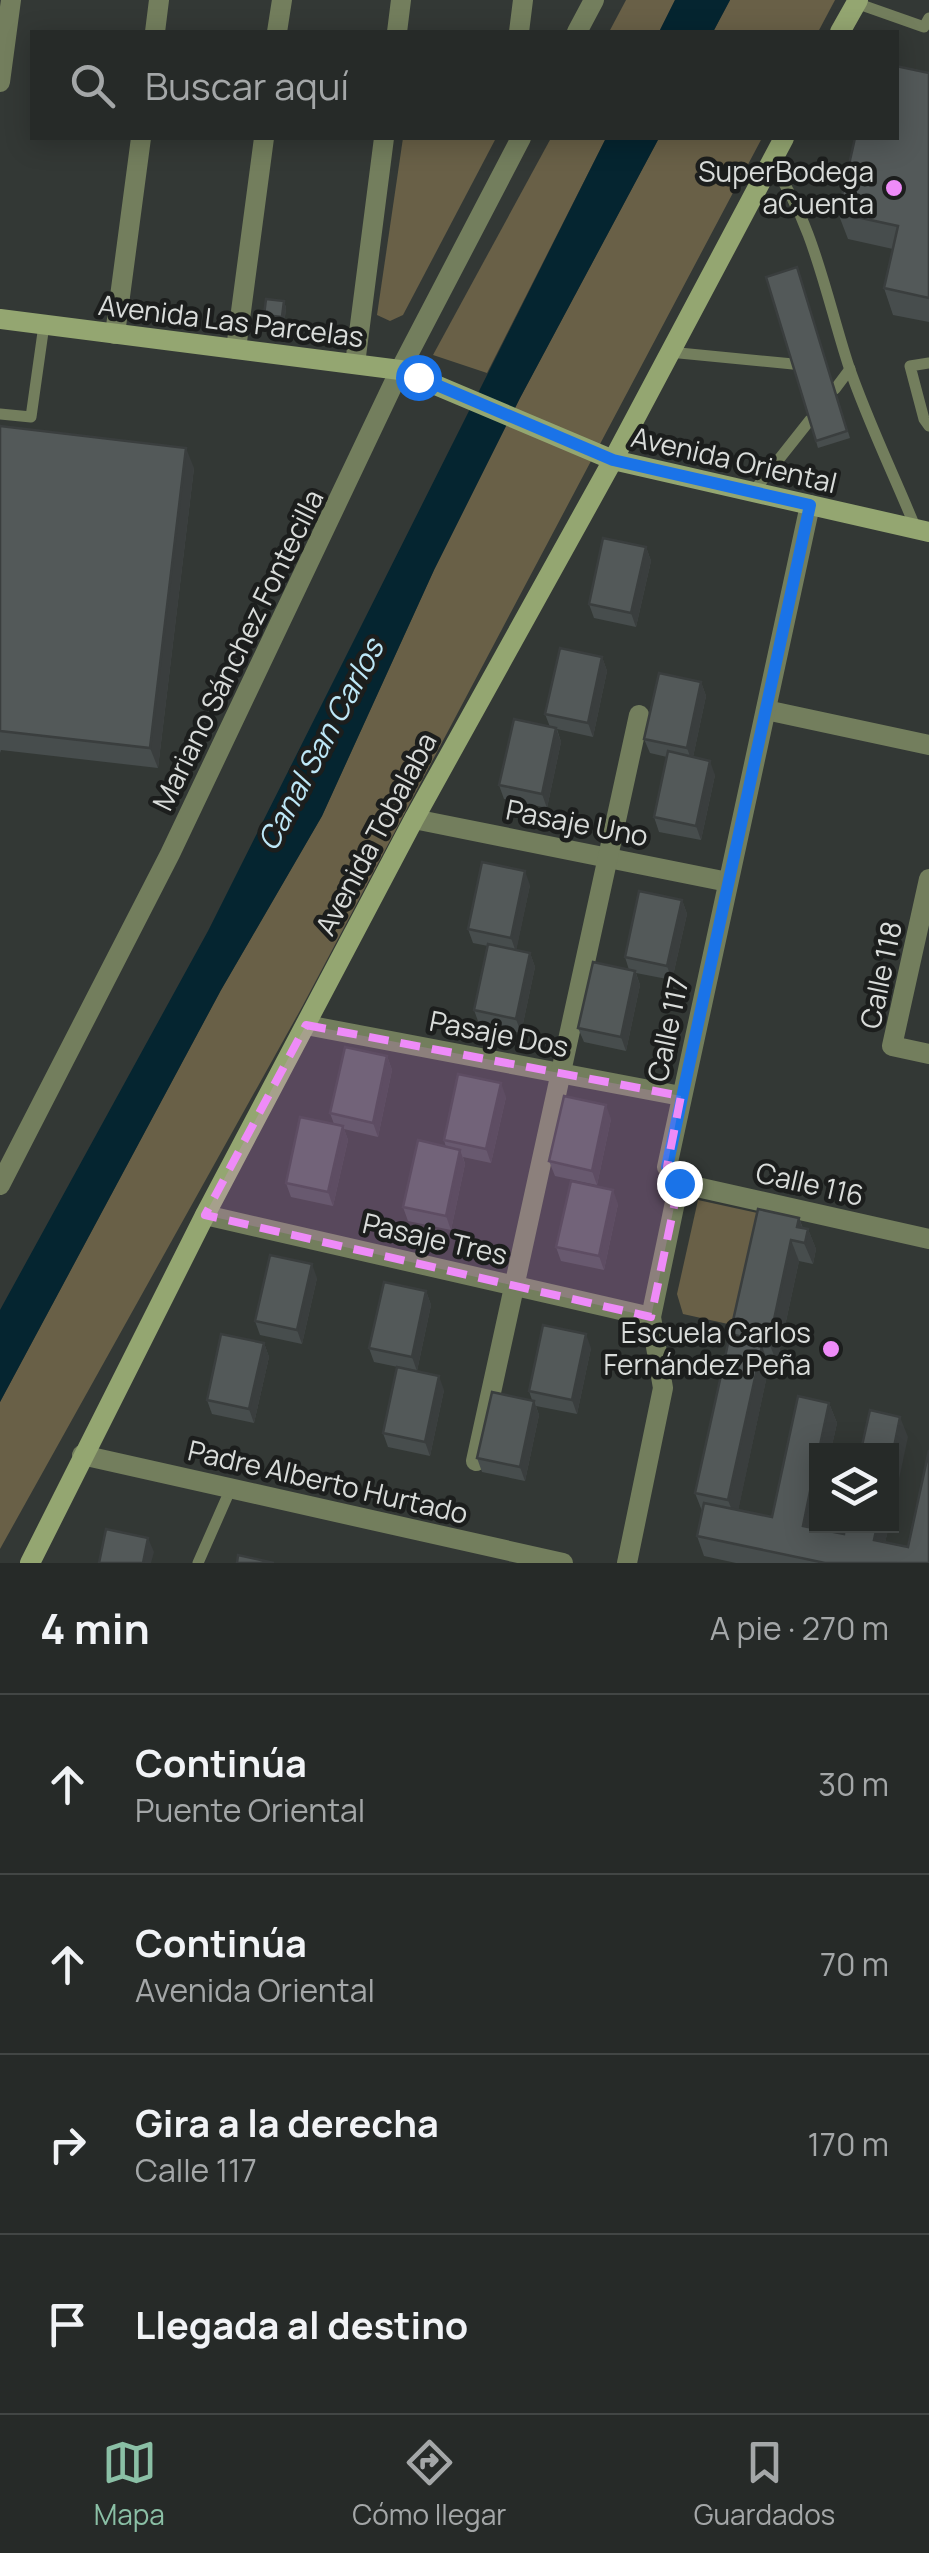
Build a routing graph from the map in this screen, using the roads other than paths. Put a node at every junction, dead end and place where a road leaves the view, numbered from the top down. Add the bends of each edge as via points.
1 (11, 0) edge
2 (160, 0) edge
3 (282, 0) edge
4 (402, 0) edge
5 (523, 0) edge
6 (594, 0) edge
7 (857, 2) edge
8 (929, 18) edge
9 (3, 30) edge
10 (155, 30) edge
11 (278, 30) edge
12 (397, 30) edge
13 (519, 30) edge
14 (578, 30) edge
15 (841, 30) edge
16 (0, 82) edge
17 (141, 140) edge
18 (264, 140) edge
19 (384, 140) edge
20 (521, 140) edge
21 (783, 140) edge
22 (770, 162) junction
23 (0, 319) edge
24 (44, 325) junction
25 (116, 334) junction
26 (236, 349) junction
27 (670, 352) junction
28 (929, 363) edge
29 (354, 364) junction
30 (793, 364) edge
31 (828, 367) edge
32 (850, 369) junction
33 (400, 370) junction
34 (835, 389) edge
35 (452, 392) joint
36 (0, 414) edge
37 (810, 420) edge
38 (929, 426) edge
39 (613, 460) junction
40 (753, 492) junction
41 (810, 505) junction
42 (923, 530) edge
43 (766, 710) junction
44 (640, 715) dead end
45 (929, 746) edge
46 (414, 819) junction
47 (608, 858) junction
48 (929, 879) edge
49 (728, 882) junction
50 (306, 1024) junction
51 (929, 1054) edge
52 (561, 1074) junction
53 (682, 1096) junction
54 (679, 1183) junction
55 (0, 1185) edge
56 (206, 1215) junction
57 (929, 1239) edge
58 (514, 1286) junction
59 (652, 1317) junction
60 (82, 1456) junction
61 (476, 1461) edge
62 (231, 1488) junction
63 (30, 1563) edge
64 (198, 1563) edge
65 (563, 1563) edge
66 (627, 1563) edge

1 - 9 street
2 - 10 street
3 - 11 street
4 - 12 street
5 - 13 street
6 - 14 street
7 - 8 lane via 924,27
7 - 15 main road
9 - 16 street
17 - 25 street
18 - 26 street
19 - 29 street
20 - 33 street, Mariano Sánchez Fontecilla
21 - 22 main road, Avenida Tobalaba
22 - 27 main road, Avenida Tobalaba
22 - 32 lane via 803,219
23 - 24 main road, Avenida Las Parcelas
24 - 25 main road, Avenida Las Parcelas
24 - 36 lane via 31,418
25 - 26 main road, Avenida Las Parcelas
26 - 29 main road, Avenida Las Parcelas
27 - 30 lane
27 - 39 main road, Avenida Tobalaba
28 - 38 lane via 910,366
29 - 33 main road, Avenida Las Parcelas
31 - 32 lane
32 - 34 lane
32 - 42 lane
33 - 35 main road, Avenida Las Parcelas
33 - 55 street, Mariano Sánchez Fontecilla via 170,854
35 - 39 main road, Avenida Oriental
37 - 40 lane
39 - 40 main road, Avenida Oriental
39 - 46 main road, Avenida Tobalaba
40 - 41 main road, Avenida Oriental
41 - 42 main road, Avenida Oriental
41 - 43 street, Calle 117
43 - 45 street
43 - 49 street, Calle 117
44 - 47 street
46 - 47 street, Pasaje Uno
46 - 50 main road, Avenida Tobalaba
47 - 49 street, Pasaje Uno
47 - 52 street
48 - 51 street, Calle 118 via 892,1046
49 - 53 street, Calle 117
50 - 52 street, Pasaje Dos
50 - 56 main road, Avenida Tobalaba
52 - 53 street, Pasaje Dos
52 - 58 street
53 - 54 street, Calle 117 via 667,1167
54 - 57 street, Calle 116
54 - 59 street, Calle 117
56 - 58 street, Pasaje Tres
56 - 60 main road, Avenida Tobalaba
58 - 59 street, Pasaje Tres
58 - 61 street
59 - 66 street, Calle 117 via 664,1388
60 - 62 street, Padre Alberto Hurtado
60 - 63 main road, Avenida Tobalaba
62 - 64 lane
62 - 65 street, Padre Alberto Hurtado

